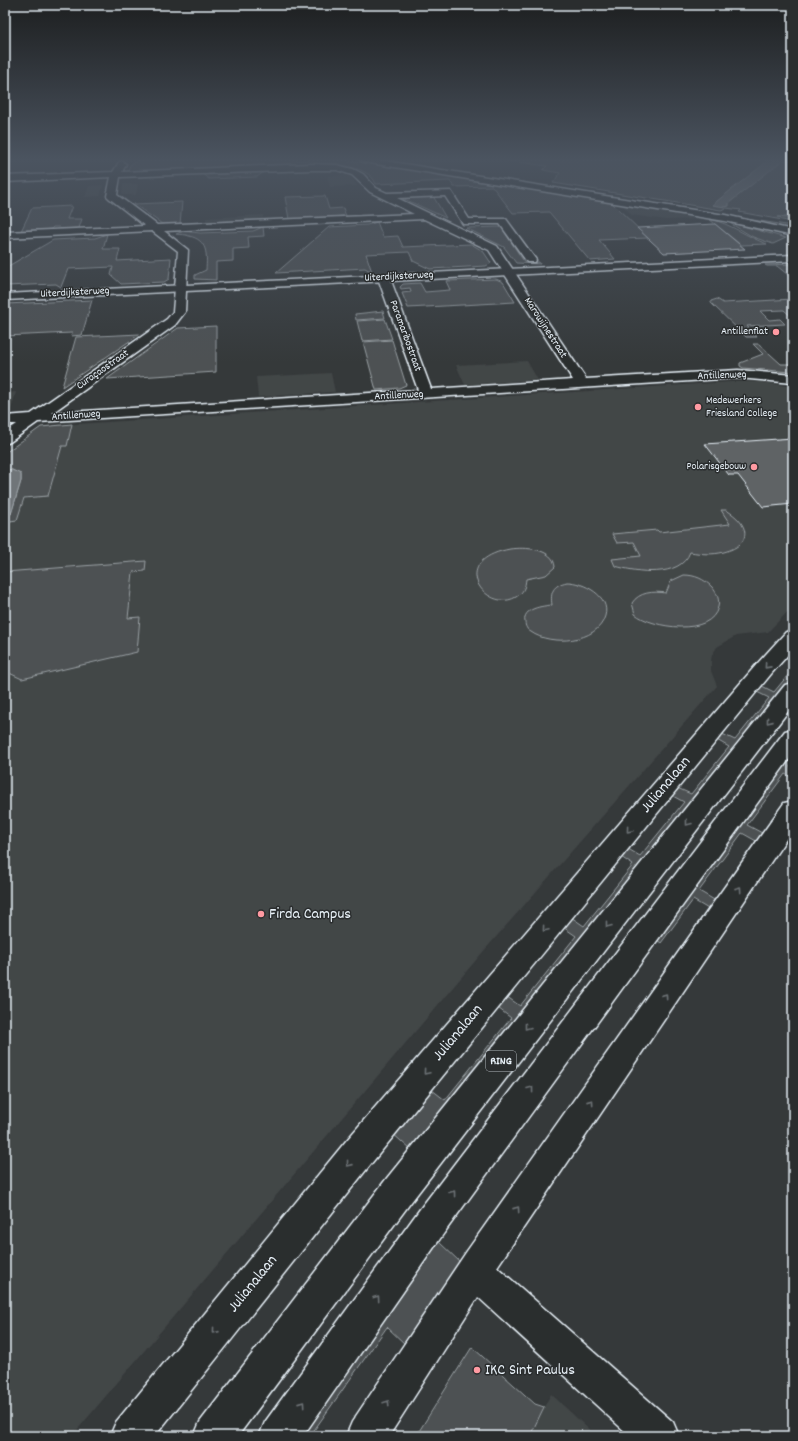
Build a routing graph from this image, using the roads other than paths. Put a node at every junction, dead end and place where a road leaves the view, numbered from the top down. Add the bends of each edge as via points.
1 (172, 227) edge
2 (450, 227) edge
3 (507, 227) edge
4 (759, 227) edge
5 (767, 227) edge
6 (155, 228) junction
7 (793, 233) edge
8 (5, 235) edge
9 (793, 238) edge
10 (793, 257) edge
11 (531, 260) dead end
12 (508, 272) junction
13 (384, 278) junction
14 (181, 288) junction
15 (5, 297) edge
16 (793, 380) edge
17 (582, 384) junction
18 (426, 394) junction
19 (35, 418) junction
20 (5, 420) edge
21 (5, 439) edge
22 (793, 637) edge
23 (793, 690) edge
24 (793, 737) edge
25 (793, 810) edge
26 (475, 1271) junction
27 (130, 1436) edge
28 (214, 1436) edge
29 (279, 1436) edge
30 (366, 1436) edge
31 (659, 1436) edge

1 - 6 street
2 - 12 street, Marowijnestraat via 493,248
3 - 11 street
4 - 9 street
5 - 7 street
6 - 8 street
6 - 14 street, Curaçaostraat via 183,250
10 - 12 street, Uiterdijksterweg
12 - 13 street, Uiterdijksterweg
12 - 17 street, Marowijnestraat
13 - 14 street, Uiterdijksterweg
13 - 18 street, Paramaribostraat
14 - 15 street, Uiterdijksterweg
14 - 19 street, Curaçaostraat via 179,312 171,322
16 - 17 street, Antillenweg via 738,374
17 - 18 street, Antillenweg
18 - 19 street, Antillenweg
19 - 20 street, Antillenweg
19 - 21 street, Curaçaostraat
22 -> 27 street, Julianalaan via 358,1153
23 -> 28 street, RING via 399,1190
29 -> 24 street via 432,1221
26 -> 25 street
30 -> 26 street
26 - 31 street

